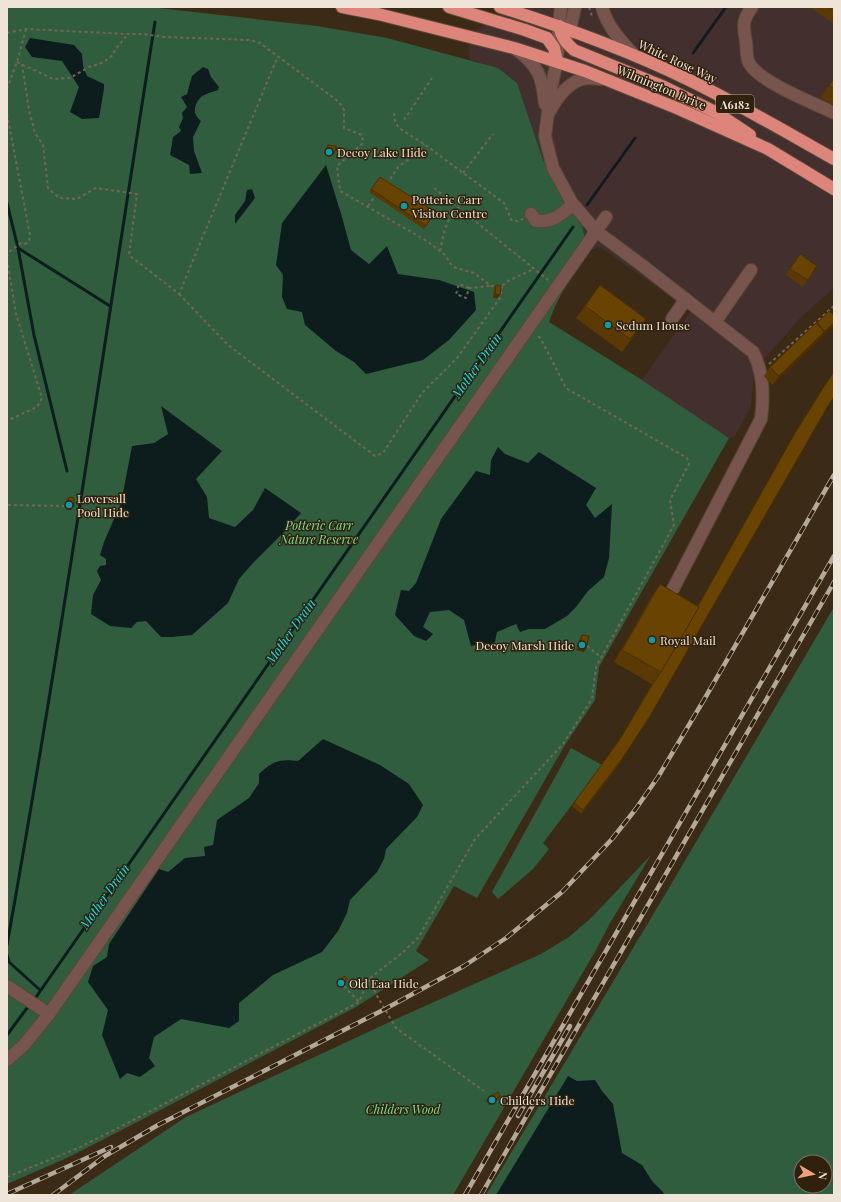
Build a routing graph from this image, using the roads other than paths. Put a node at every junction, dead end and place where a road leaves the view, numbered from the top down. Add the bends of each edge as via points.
1 (342, 7) edge
2 (449, 7) edge
3 (500, 7) edge
4 (561, 7) edge
5 (575, 7) edge
6 (602, 7) edge
7 (749, 12) edge
8 (564, 28) junction
9 (565, 42) junction
10 (514, 48) junction
11 (633, 54) junction
12 (557, 61) junction
13 (606, 79) junction
14 (834, 113) edge
15 (547, 118) junction
16 (768, 149) junction
17 (834, 159) edge
18 (834, 189) edge
19 (573, 205) junction
20 (531, 214) road end
21 (606, 217) dead end
22 (596, 231) junction
23 (752, 270) dead end
24 (686, 300) junction
25 (672, 319) dead end
26 (714, 322) junction
27 (673, 589) dead end
28 (7, 986) edge
29 (44, 1011) junction
30 (7, 1060) edge

1 - 10 highway, Wilmington Drive / A6182
2 - 12 highway via 547,38 554,48
3 - 8 highway, White Rose Way / A6182
4 - 8 street
5 - 8 street
6 - 11 street via 616,36
7 - 14 street via 743,27 749,63 772,82
8 - 9 highway via 561,36
8 - 11 highway, White Rose Way / A6182
8 - 12 street
9 - 12 street
9 - 16 highway via 574,50 662,86 717,113
10 - 12 highway, Wilmington Drive / A6182
10 - 15 street via 536,67 541,78
11 - 17 highway, White Rose Way / A6182 via 688,80
12 - 13 highway, Wilmington Drive / A6182
12 - 15 street
13 - 15 street via 587,78 576,82 555,102
13 - 16 highway, Wilmington Drive / A6182
15 - 19 street via 545,136 553,168
16 - 18 highway, Wilmington Drive / A6182
19 - 20 street via 548,221 536,221
19 - 22 street
21 - 22 street
22 - 24 street
22 - 29 street
23 - 26 street
24 - 25 street
24 - 26 street
26 - 27 street via 753,352 758,361 763,400 761,419
28 - 29 street
29 - 30 street via 24,1045

